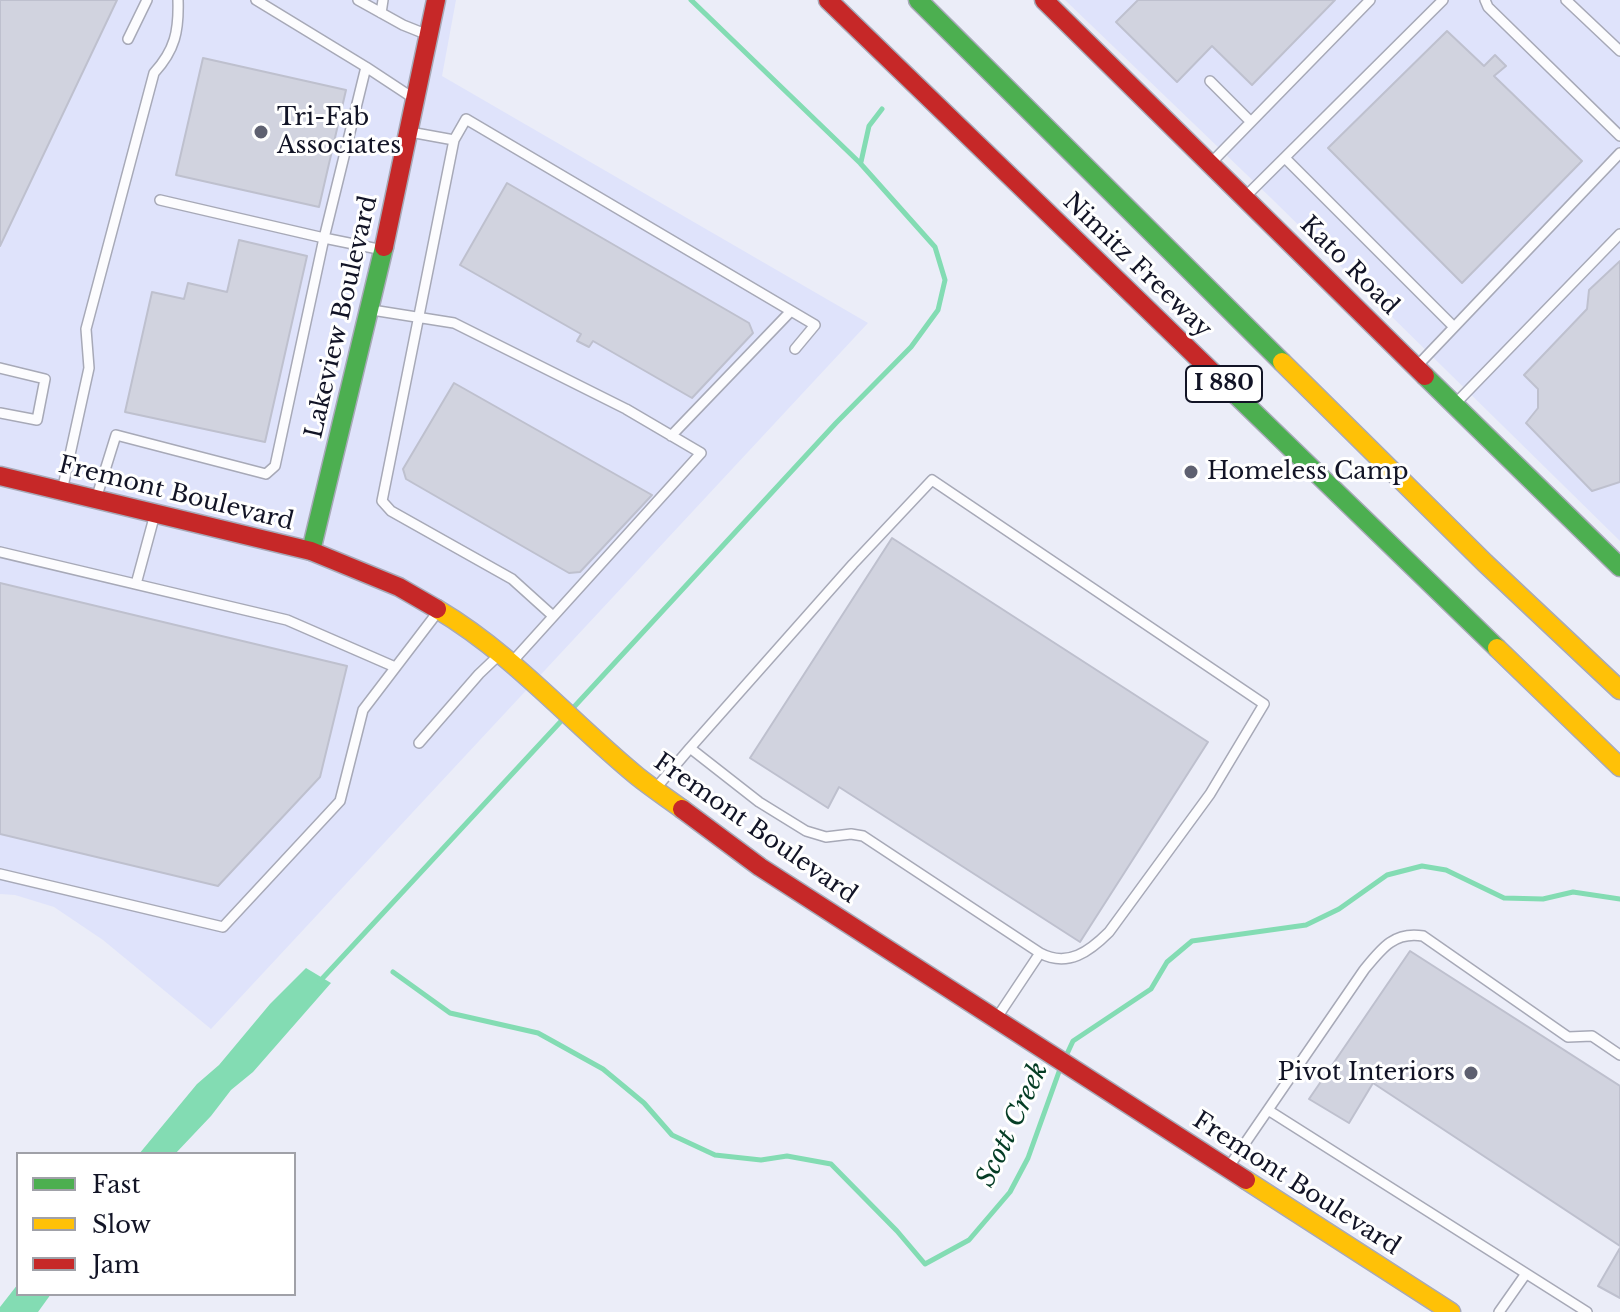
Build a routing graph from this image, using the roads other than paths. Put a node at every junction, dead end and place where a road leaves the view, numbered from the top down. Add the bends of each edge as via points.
1 (147, 0) edge
2 (178, 0) edge
3 (256, 0) edge
4 (358, 0) edge
5 (383, 0) edge
6 (436, 0) edge
7 (828, 0) edge
8 (918, 0) edge
9 (1044, 0) edge
10 (1370, 0) edge
11 (1443, 0) edge
12 (1485, 0) edge
13 (1566, 0) edge
14 (381, 13) junction
15 (428, 35) junction
16 (128, 39) dead end
17 (1620, 51) edge
18 (366, 67) junction
19 (1210, 81) dead end
20 (415, 100) junction
21 (1251, 122) junction
22 (408, 132) junction
23 (1620, 136) edge
24 (454, 140) junction
25 (1620, 153) edge
26 (1285, 158) junction
27 (1210, 164) junction
28 (1245, 198) junction
29 (160, 200) dead end
30 (1620, 234) edge
31 (324, 238) junction
32 (383, 250) junction
33 (369, 310) junction
34 (791, 311) junction
35 (420, 318) junction
36 (1454, 327) junction
37 (795, 349) dead end
38 (1416, 367) junction
39 (0, 368) edge
40 (1454, 404) junction
41 (0, 413) edge
42 (671, 436) junction
43 (0, 476) edge
44 (62, 491) junction
45 (96, 499) junction
46 (155, 513) junction
47 (311, 551) junction
48 (0, 552) edge
49 (1620, 567) edge
50 (136, 584) junction
51 (440, 610) junction
52 (553, 616) junction
53 (507, 657) junction
54 (395, 667) junction
55 (1620, 690) edge
56 (419, 743) dead end
57 (690, 748) junction
58 (1620, 767) edge
59 (655, 790) junction
60 (0, 874) edge
61 (1040, 953) junction
62 (996, 1019) junction
63 (1620, 1055) edge
64 (1268, 1110) junction
65 (1228, 1168) junction
66 (1525, 1275) junction
67 (1451, 1312) edge
68 (1499, 1312) edge
69 (1587, 1312) edge

1 - 16 lane
2 - 44 lane via 170,55 154,73 86,329 89,368
3 - 18 lane
4 - 14 lane
5 - 14 lane
6 - 15 main road, Lakeview Boulevard
7 - 58 main road, Nimitz Freeway / I 880
8 - 55 main road, Nimitz Freeway / I 880
9 - 27 main road, Kato Road
10 - 21 lane
11 - 26 lane
12 - 23 lane
13 - 17 lane
14 - 15 lane
15 - 20 main road, Lakeview Boulevard
18 - 20 lane
18 - 31 lane
19 - 21 lane
20 - 22 main road, Lakeview Boulevard
21 - 27 lane
22 - 24 lane
22 - 32 main road, Lakeview Boulevard
24 - 34 lane via 466,119
24 - 35 lane
25 - 36 lane
26 - 28 lane
26 - 36 lane
27 - 28 main road, Kato Road
28 - 38 main road, Kato Road
29 - 31 lane
30 - 40 lane
31 - 32 lane
31 - 45 lane via 275,466 266,474 116,435
32 - 33 main road, Lakeview Boulevard
33 - 35 lane
33 - 47 main road, Lakeview Boulevard
34 - 37 lane via 815,325
34 - 42 lane
35 - 42 lane via 454,323
35 - 52 lane via 382,501 512,579
36 - 38 lane
38 - 40 main road, Kato Road
39 - 41 lane via 45,379 37,420
40 - 49 main road, Kato Road
42 - 52 lane via 701,453
43 - 44 main road, Fremont Boulevard
44 - 45 main road, Fremont Boulevard
45 - 46 main road, Fremont Boulevard
46 - 47 main road, Fremont Boulevard
46 - 50 lane
47 - 51 main road, Fremont Boulevard via 359,568
48 - 50 lane
50 - 54 lane via 287,620
51 - 53 main road, Fremont Boulevard
51 - 54 lane
52 - 53 lane
53 - 56 lane via 479,674
53 - 59 main road, Fremont Boulevard
54 - 60 lane via 363,710 340,801 223,927
57 - 59 lane
57 - 61 lane via 806,831 826,837 863,836
57 - 61 lane via 932,480 1264,704 1210,794 1109,932 1075,957 1059,960
59 - 62 main road, Fremont Boulevard via 760,867
61 - 62 lane
62 - 65 main road, Fremont Boulevard
63 - 64 lane via 1592,1036 1568,1037 1423,936 1408,934 1383,946
64 - 65 lane
64 - 66 lane
65 - 67 main road, Fremont Boulevard
66 - 68 lane
66 - 69 lane

